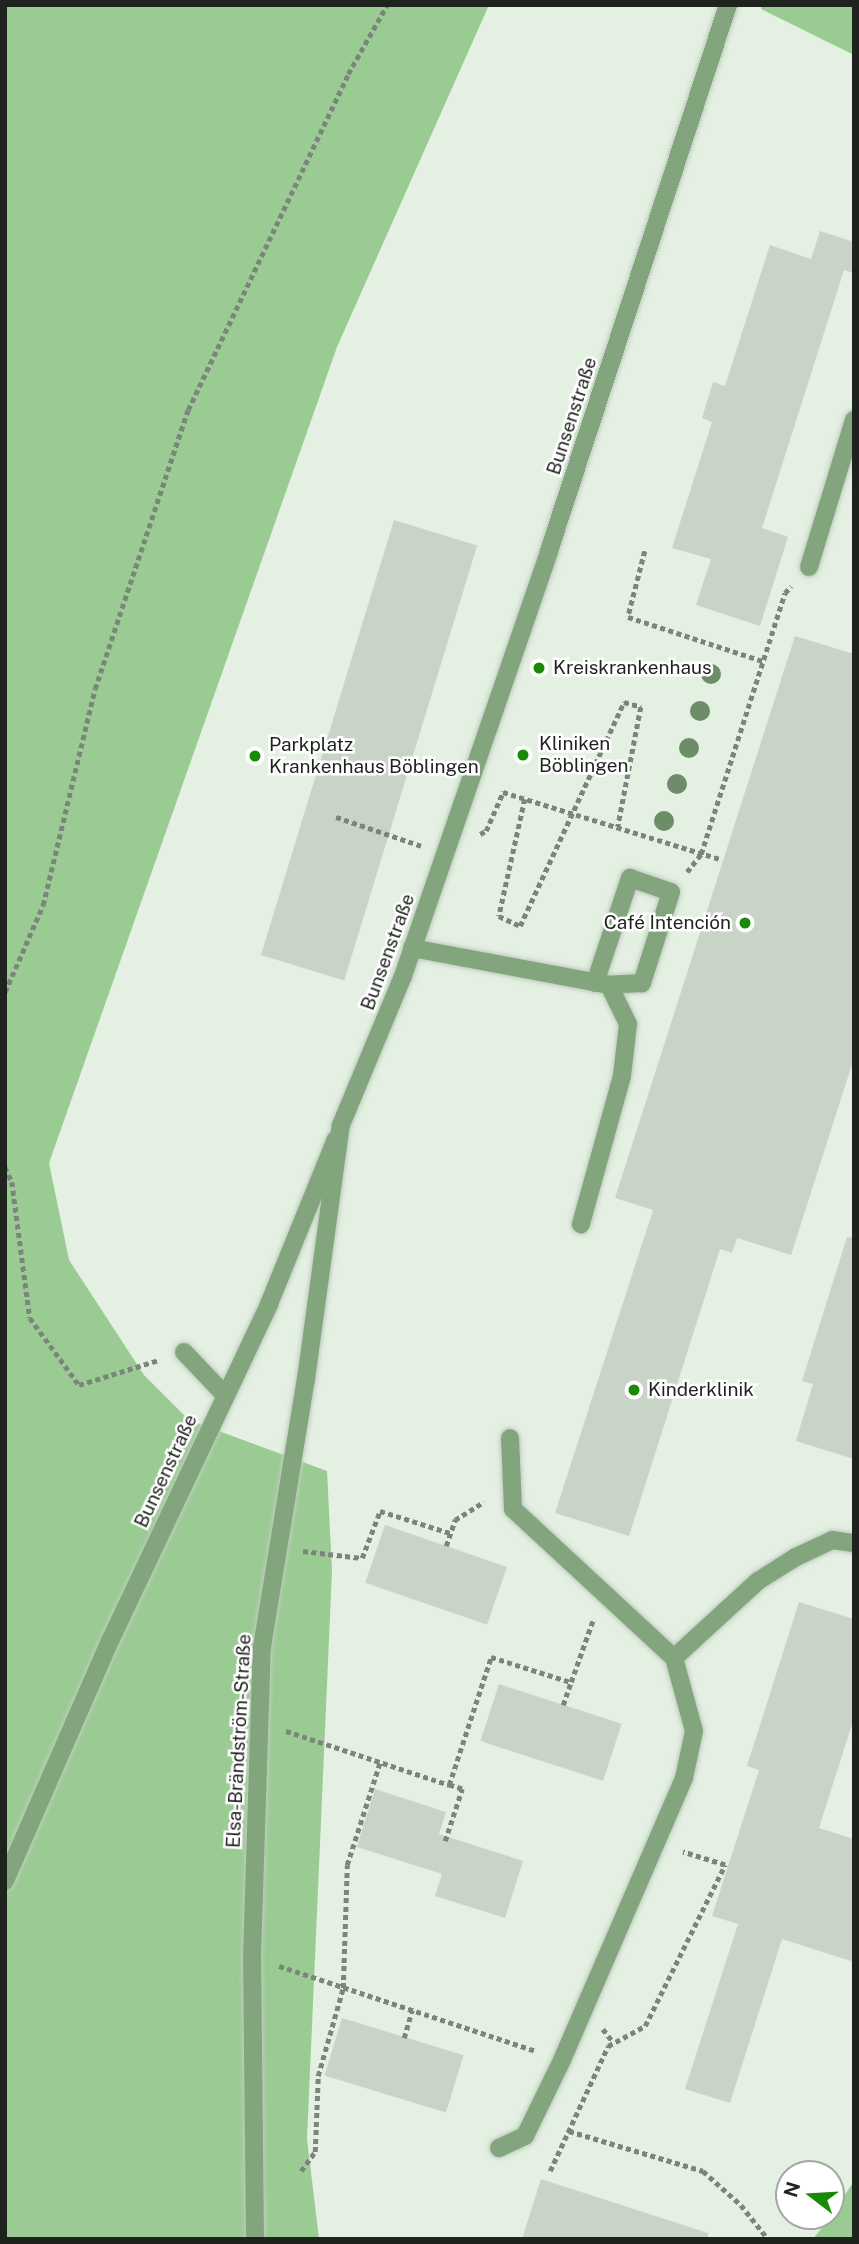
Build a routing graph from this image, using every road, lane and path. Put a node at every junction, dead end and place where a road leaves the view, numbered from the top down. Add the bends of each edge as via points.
1 (387, 5) edge
2 (729, 5) edge
3 (854, 420) edge
4 (645, 551) dead end
5 (809, 566) joint
6 (763, 661) junction
7 (571, 813) junction
8 (336, 817) dead end
9 (618, 827) junction
10 (701, 853) junction
11 (445, 854) junction
12 (722, 860) dead end
13 (671, 892) junction
14 (412, 948) junction
15 (602, 984) junction
16 (5, 992) edge
17 (341, 1125) junction
18 (5, 1167) edge
19 (12, 1182) junction
20 (5, 1188) edge
21 (581, 1224) dead end
22 (184, 1352) joint
23 (225, 1395) junction
24 (510, 1438) dead end
25 (493, 1497) dead end
26 (450, 1533) junction
27 (854, 1543) edge
28 (446, 1546) dead end
29 (278, 1548) junction
30 (590, 1627) dead end
31 (674, 1658) junction
32 (571, 1682) junction
33 (563, 1705) dead end
34 (305, 1737) dead end
35 (380, 1762) junction
36 (449, 1784) junction
37 (445, 1841) dead end
38 (657, 1844) junction
39 (5, 1881) edge
40 (251, 1957) junction
41 (343, 1987) junction
42 (412, 2010) junction
43 (404, 2038) dead end
44 (562, 2060) junction
45 (569, 2131) junction
46 (499, 2148) dead end
47 (301, 2171) dead end
48 (550, 2171) dead end
49 (255, 2239) edge
50 (768, 2239) edge

1 - 16 path via 348,74 188,410 95,689 43,905
2 - 11 street, Bunsenstraße
3 - 5 street
4 - 6 path via 628,617
5 - 6 path via 785,593
6 - 10 path
7 - 7 path via 525,799 499,916 520,926
7 - 9 path
7 - 9 path via 624,702 641,707
8 - 11 path
9 - 10 path
10 - 12 path
10 - 13 path
11 - 14 street, Bunsenstraße
13 - 15 street via 642,983
13 - 15 street via 630,878
14 - 15 street
14 - 17 street, Bunsenstraße
15 - 21 street via 628,1024 622,1076
17 - 23 street, Bunsenstraße via 269,1304
17 - 29 street, Elsa-Brändström-Straße
18 - 19 path
19 - 20 path
19 - 22 path via 30,1318 79,1385
22 - 23 street
23 - 39 street, Bunsenstraße
24 - 31 street via 513,1509
25 - 26 path via 455,1520
26 - 28 path
26 - 29 path via 380,1511 362,1558
27 - 31 street via 832,1540 758,1581
29 - 40 street, Elsa-Brändström-Straße via 262,1647
30 - 32 path
31 - 38 street via 694,1731 691,1756
32 - 33 path
32 - 36 path via 491,1657
34 - 35 path
35 - 36 path
35 - 41 path via 347,1865
36 - 37 path via 462,1789
38 - 44 street
38 - 45 path via 725,1865 645,2026 608,2046
40 - 41 path
40 - 49 street, Elsa-Brändström-Straße
41 - 42 path
41 - 47 path via 318,2076 316,2152
42 - 43 path
42 - 44 path
44 - 46 street via 525,2136
45 - 48 path
45 - 50 path via 703,2171 741,2205

